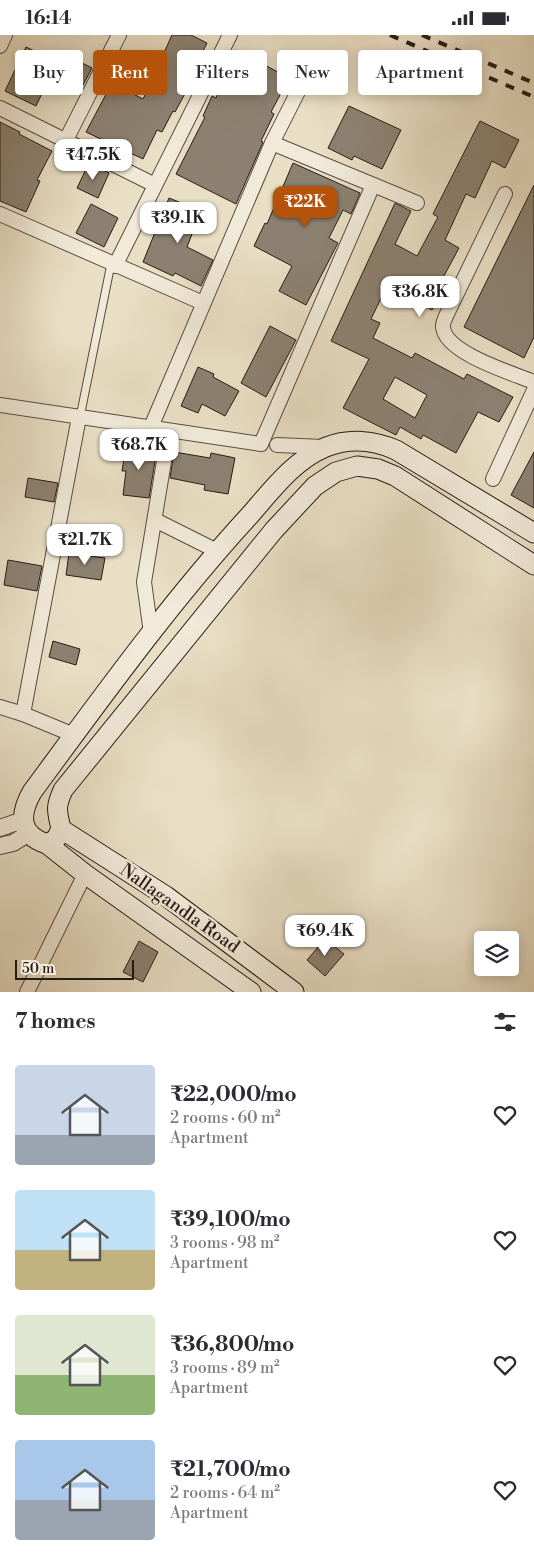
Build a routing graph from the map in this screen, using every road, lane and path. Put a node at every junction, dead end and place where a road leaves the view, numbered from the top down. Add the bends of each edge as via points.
1 (5, 35) edge
2 (119, 35) edge
3 (230, 35) edge
4 (0, 46) edge
5 (296, 95) edge
6 (0, 108) edge
7 (66, 140) junction
8 (272, 143) junction
9 (155, 185) junction
10 (373, 185) junction
11 (505, 194) dead end
12 (417, 203) dead end
13 (0, 214) edge
14 (113, 265) junction
15 (203, 303) junction
16 (534, 382) edge
17 (534, 390) edge
18 (0, 405) edge
19 (80, 417) junction
20 (151, 427) junction
21 (169, 431) junction
22 (261, 444) junction
23 (277, 445) joint
24 (325, 447) junction
25 (493, 479) dead end
26 (155, 520) junction
27 (527, 529) edge
28 (506, 547) junction
29 (217, 551) junction
30 (534, 565) edge
31 (151, 633) junction
32 (0, 707) edge
33 (23, 714) junction
34 (74, 735) junction
35 (26, 826) junction
36 (0, 828) edge
37 (61, 829) junction
38 (47, 844) junction
39 (0, 847) edge
40 (85, 874) junction
41 (27, 992) edge
42 (251, 992) edge
43 (294, 992) edge

1 - 4 street
2 - 7 street
3 - 9 street
5 - 8 street
6 - 7 street
7 - 9 street
8 - 10 street
8 - 15 street
9 - 14 street
10 - 12 street
10 - 22 street
11 - 16 street via 442,327 460,351
13 - 14 street
14 - 15 street
14 - 19 lane
15 - 20 street
17 - 25 street
18 - 19 street
19 - 20 street
19 - 33 street
20 - 21 street
21 - 22 street
21 - 26 street
22 - 23 lane
23 - 24 street
24 - 27 main road via 352,441 381,443
24 - 29 main road via 292,468
26 - 29 street
26 - 31 street via 144,582
27 - 28 main road
28 - 30 main road
28 - 37 main road via 395,476 357,466 336,472 315,487 274,530 68,783 57,804
29 - 31 main road
31 - 34 main road
32 - 33 street
33 - 34 street
34 - 35 main road via 32,791 23,810
35 - 36 street
35 - 38 main road, Nallagandla Road via 32,837
35 - 39 street via 13,843
37 - 38 main road via 56,839
37 - 43 main road, Nallagandla Road via 166,897
38 - 40 main road, Nallagandla Road
40 - 41 street
40 - 42 main road, Nallagandla Road

